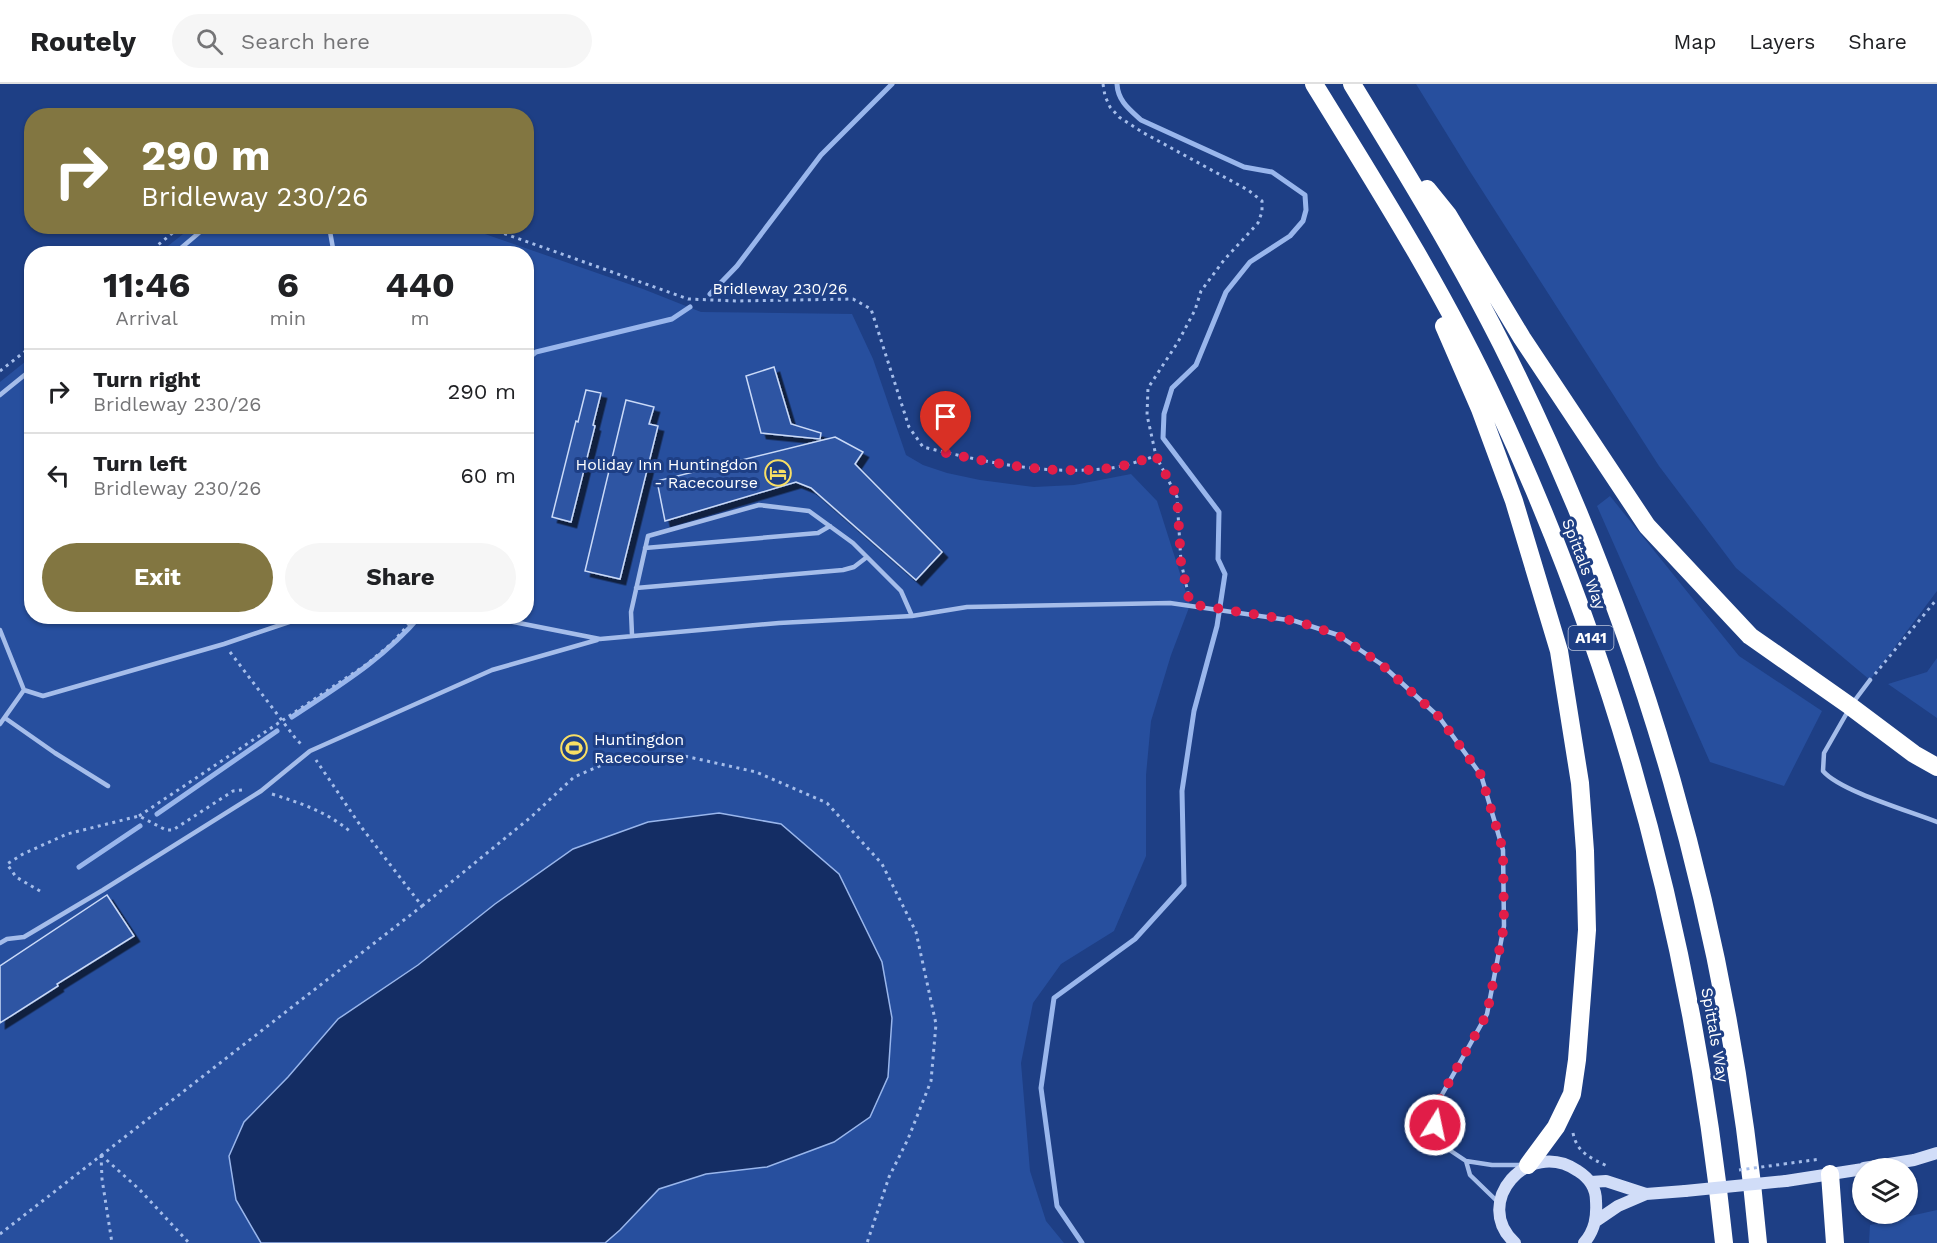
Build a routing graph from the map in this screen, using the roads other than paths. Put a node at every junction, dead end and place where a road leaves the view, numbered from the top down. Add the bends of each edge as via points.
1 (1314, 84) edge
2 (1352, 84) edge
3 (1381, 132) junction
4 (1396, 216) junction
5 (198, 234) edge
6 (183, 246) edge
7 (24, 376) edge
8 (0, 395) edge
9 (830, 526) junction
10 (645, 548) junction
11 (867, 557) junction
12 (636, 588) junction
13 (912, 616) junction
14 (283, 624) edge
15 (524, 624) edge
16 (0, 630) edge
17 (632, 635) junction
18 (600, 639) junction
19 (1870, 680) road end
20 (24, 690) junction
21 (1850, 706) junction
22 (5, 718) junction
23 (0, 724) edge
24 (1937, 767) edge
25 (108, 786) dead end
26 (1937, 822) edge
27 (0, 943) edge
28 (1937, 1153) edge
29 (1918, 1159) edge
30 (1466, 1161) junction
31 (1528, 1165) junction
32 (1852, 1171) edge
33 (1830, 1174) junction
34 (1591, 1182) junction
35 (1646, 1194) junction
36 (1500, 1204) junction
37 (1596, 1221) junction
38 (1509, 1241) edge
39 (1584, 1243) edge
40 (1724, 1243) edge
41 (1758, 1243) edge
42 (1836, 1243) edge

1 - 4 highway, Spittals Way / A141
2 - 3 highway, Spittals Way / A141
3 - 21 highway via 1448,215 1522,338 1647,526 1750,636
3 - 41 highway, Spittals Way / A141 via 1506,353 1569,490 1628,641 1677,795 1715,953 1743,1112
4 - 31 highway via 1480,409 1514,501 1559,651 1580,783 1587,930 1577,1060 1572,1094 1556,1127
4 - 40 highway, Spittals Way / A141 via 1453,318 1521,460 1577,598 1612,699 1648,821 1683,966 1708,1113
5 - 6 lane
7 - 8 lane
9 - 10 lane via 818,533
9 - 10 lane via 810,511 759,505 648,536
9 - 11 lane
10 - 12 lane
11 - 12 lane via 843,570
11 - 13 lane via 901,591
12 - 17 lane via 630,612
13 - 17 lane
13 - 30 lane via 967,608 1122,602 1190,604 1296,621 1338,635 1381,664 1439,717 1481,775 1503,850 1504,926 1487,1014 1434,1109 1436,1141
14 - 20 lane via 43,696
15 - 18 lane
16 - 20 lane
17 - 18 lane
18 - 27 lane via 492,670 310,751 261,791 39,929
19 - 21 lane
20 - 22 lane
21 - 24 highway
21 - 26 lane via 1824,753 1823,771 1869,798
22 - 23 lane
22 - 25 lane
28 - 29 main road
30 - 31 lane
30 - 36 lane via 1470,1175
31 - 34 main road via 1549,1160 1570,1165
31 - 36 main road via 1512,1177
32 - 33 main road
33 - 35 main road, bridge
33 - 42 highway
34 - 35 main road via 1606,1180
34 - 37 main road
35 - 37 main road
36 - 38 main road
37 - 39 main road

